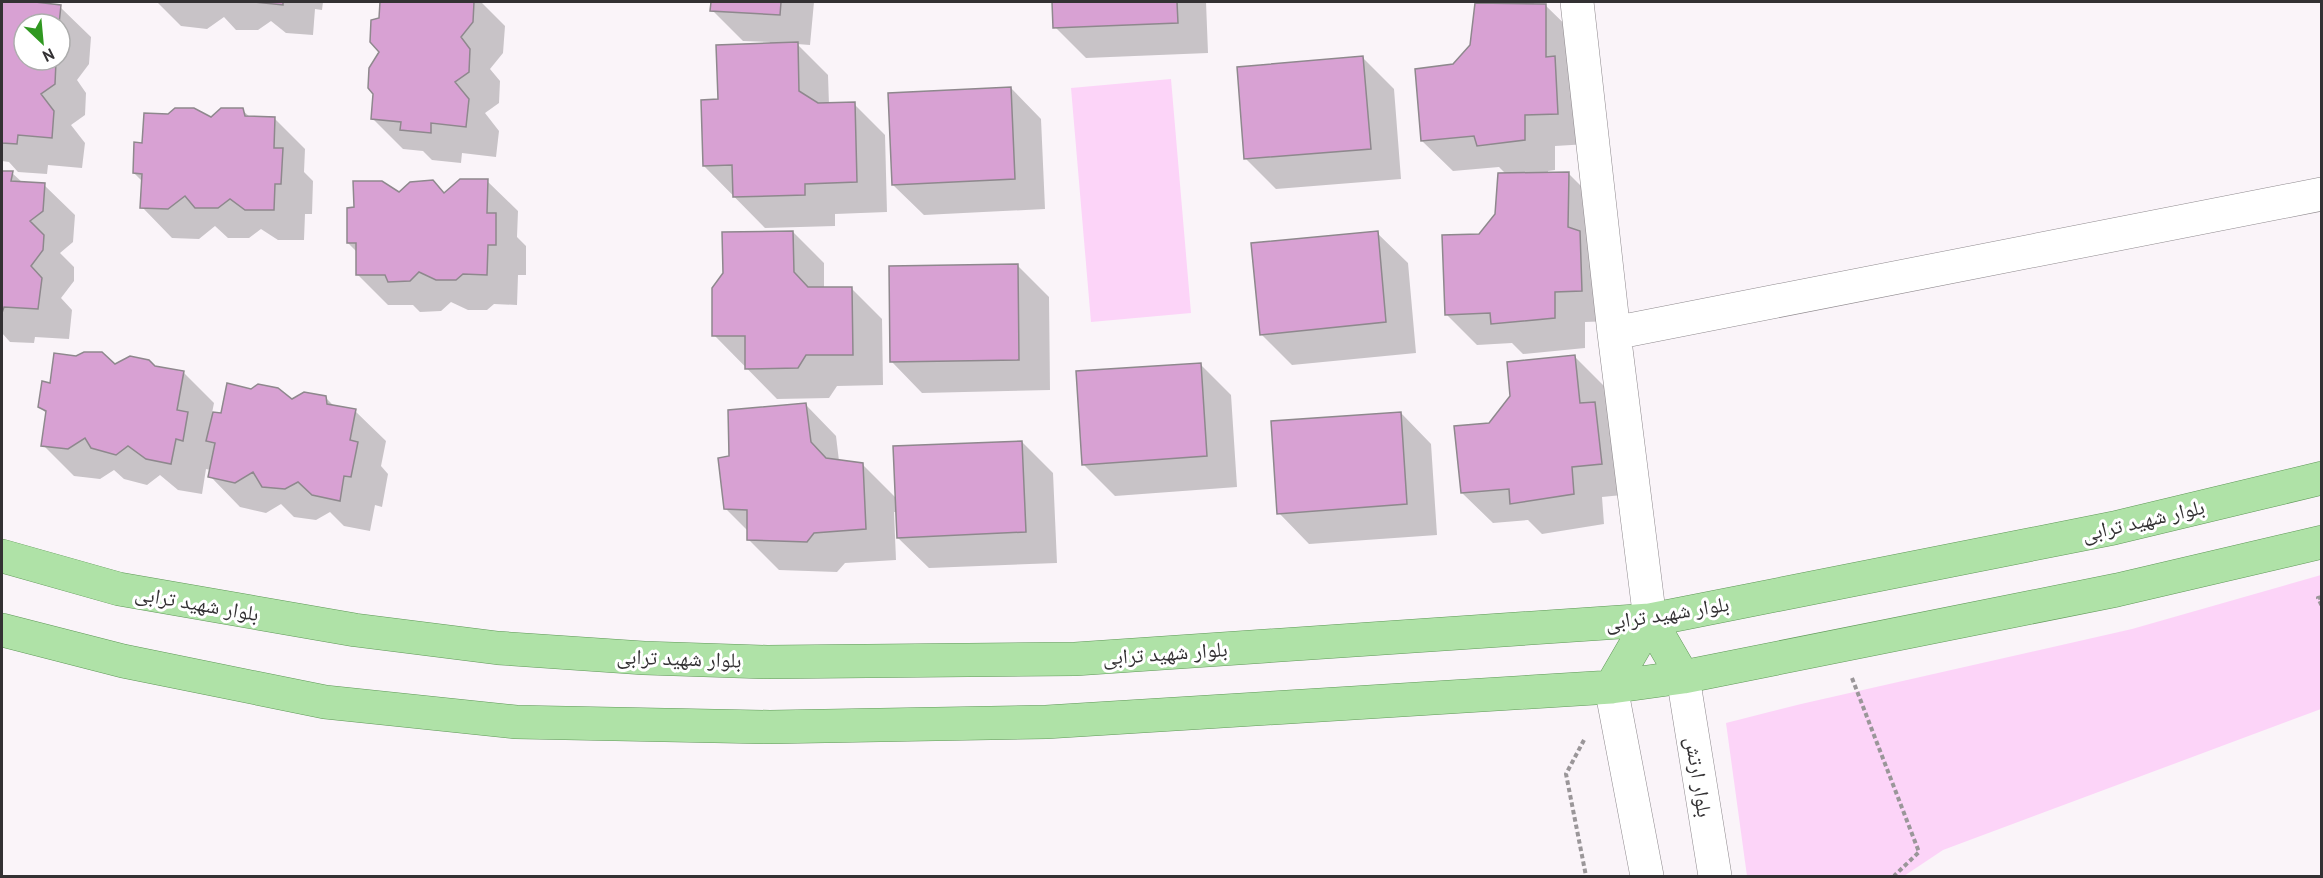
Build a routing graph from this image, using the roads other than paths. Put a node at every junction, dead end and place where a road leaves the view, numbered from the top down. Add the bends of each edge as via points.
1 (1577, 2) edge
2 (2322, 194) edge
3 (1614, 333) junction
4 (2322, 478) edge
5 (2322, 542) edge
6 (2, 556) edge
7 (1650, 620) junction
8 (2, 630) edge
9 (1683, 677) junction
10 (1611, 687) junction
11 (1647, 876) edge
12 (1715, 876) edge

1 - 3 street
2 - 3 street
3 - 7 street
4 - 7 main road, بلوار شهید ترابی via 2114,528
5 - 9 main road via 2117,590
6 - 7 main road, بلوار شهید ترابی via 119,589 355,630 498,648 644,658 778,662 1075,659
7 - 9 main road
7 - 10 main road
8 - 10 main road via 123,661 325,702 516,722 770,727 1046,722
9 - 10 main road
9 - 12 street, بلوار ارتش
10 - 11 street

